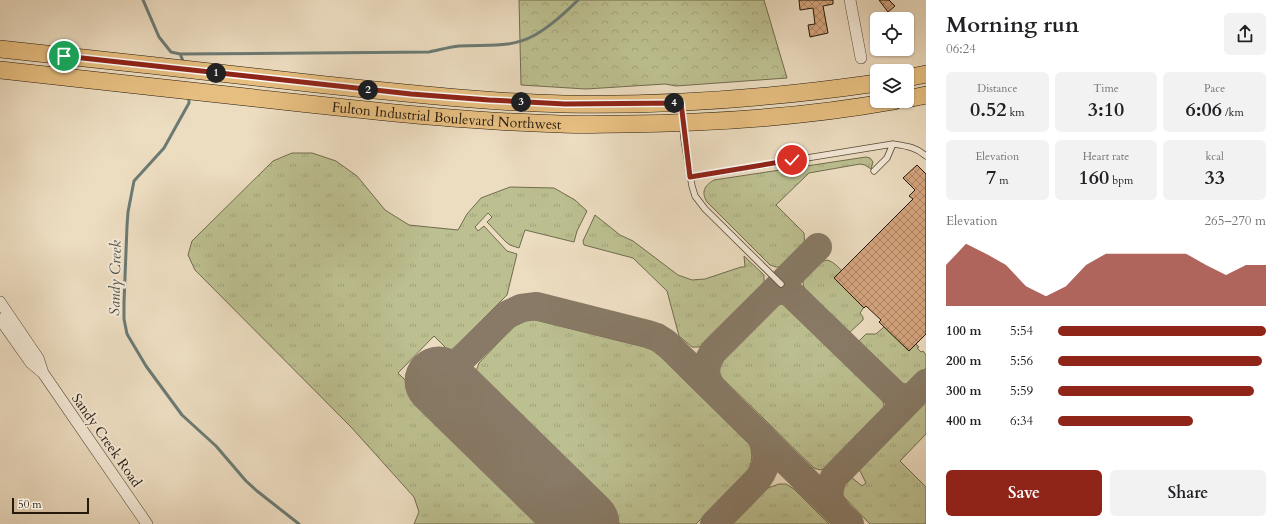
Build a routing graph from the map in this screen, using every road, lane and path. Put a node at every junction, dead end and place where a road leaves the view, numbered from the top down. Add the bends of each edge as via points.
1 (850, 0) edge
2 (0, 49) edge
3 (861, 58) dead end
4 (0, 70) edge
5 (926, 74) edge
6 (914, 77) edge
7 (870, 83) edge
8 (926, 95) edge
9 (914, 98) edge
10 (681, 103) junction
11 (870, 105) edge
12 (683, 123) junction
13 (893, 144) junction
14 (926, 156) edge
15 (874, 171) dead end
16 (690, 177) junction
17 (781, 284) dead end
18 (0, 302) edge
19 (0, 319) edge
20 (43, 373) junction
21 (147, 524) edge

1 - 3 street
2 - 10 main road, Fulton Industrial Boulevard Northwest via 411,94 565,104
4 - 12 main road, Fulton Industrial Boulevard Northwest via 409,115 486,121 562,124
5 - 6 main road
7 - 10 main road, Fulton Industrial Boulevard Northwest via 779,95
8 - 9 main road
10 - 12 lane
11 - 12 main road, Fulton Industrial Boulevard Northwest via 785,116
12 - 16 lane
13 - 14 lane via 908,146
13 - 15 lane via 887,158
13 - 16 lane
16 - 17 lane via 695,196 705,209
18 - 20 street, Sandy Creek Road via 38,358
19 - 20 street, Sandy Creek Road via 31,363
20 - 21 street, Sandy Creek Road

